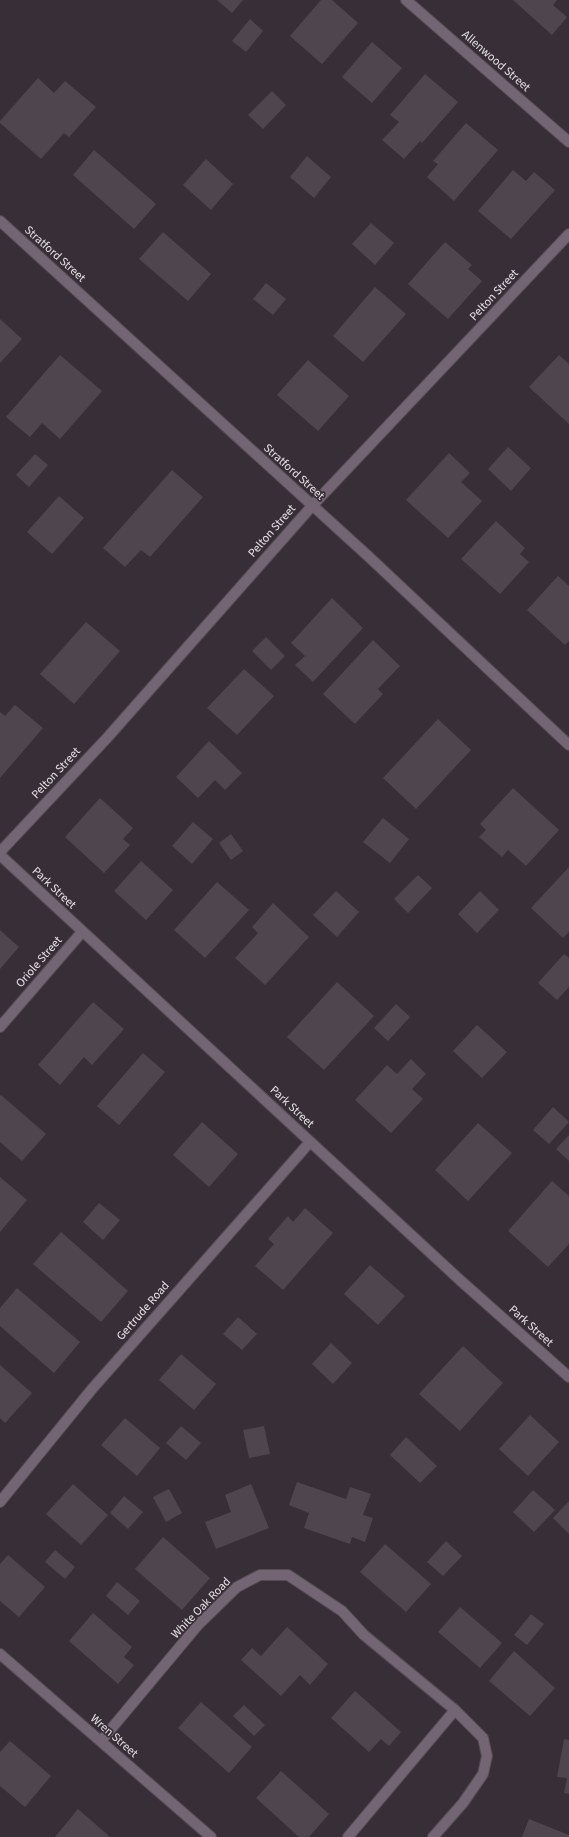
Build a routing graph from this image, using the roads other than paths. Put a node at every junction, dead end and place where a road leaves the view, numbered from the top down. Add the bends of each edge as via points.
1 (406, 0) edge
2 (569, 142) edge
3 (0, 221) edge
4 (569, 234) edge
5 (312, 506) junction
6 (569, 745) edge
7 (0, 852) edge
8 (0, 855) edge
9 (82, 932) junction
10 (0, 1027) edge
11 (310, 1142) junction
12 (569, 1377) edge
13 (0, 1502) edge
14 (0, 1654) edge
15 (455, 1710) junction
16 (101, 1741) junction
17 (211, 1837) edge
18 (348, 1837) edge
19 (432, 1837) edge

1 - 2 street, Allenwood Street
3 - 5 street, Stratford Street
4 - 5 street, Pelton Street
5 - 6 street, Stratford Street
5 - 7 street, Pelton Street via 107,738
8 - 9 street, Park Street
9 - 10 street, Oriole Street
9 - 11 street, Park Street
11 - 12 street, Park Street
11 - 13 street, Gertrude Road via 92,1389
14 - 16 street, Wren Street
15 - 16 street, White Oak Road via 364,1635 342,1611 288,1575 260,1575 237,1587 198,1625
15 - 18 street
15 - 19 street, White Oak Road via 483,1738 487,1756 483,1774 463,1803
16 - 17 street, Wren Street

